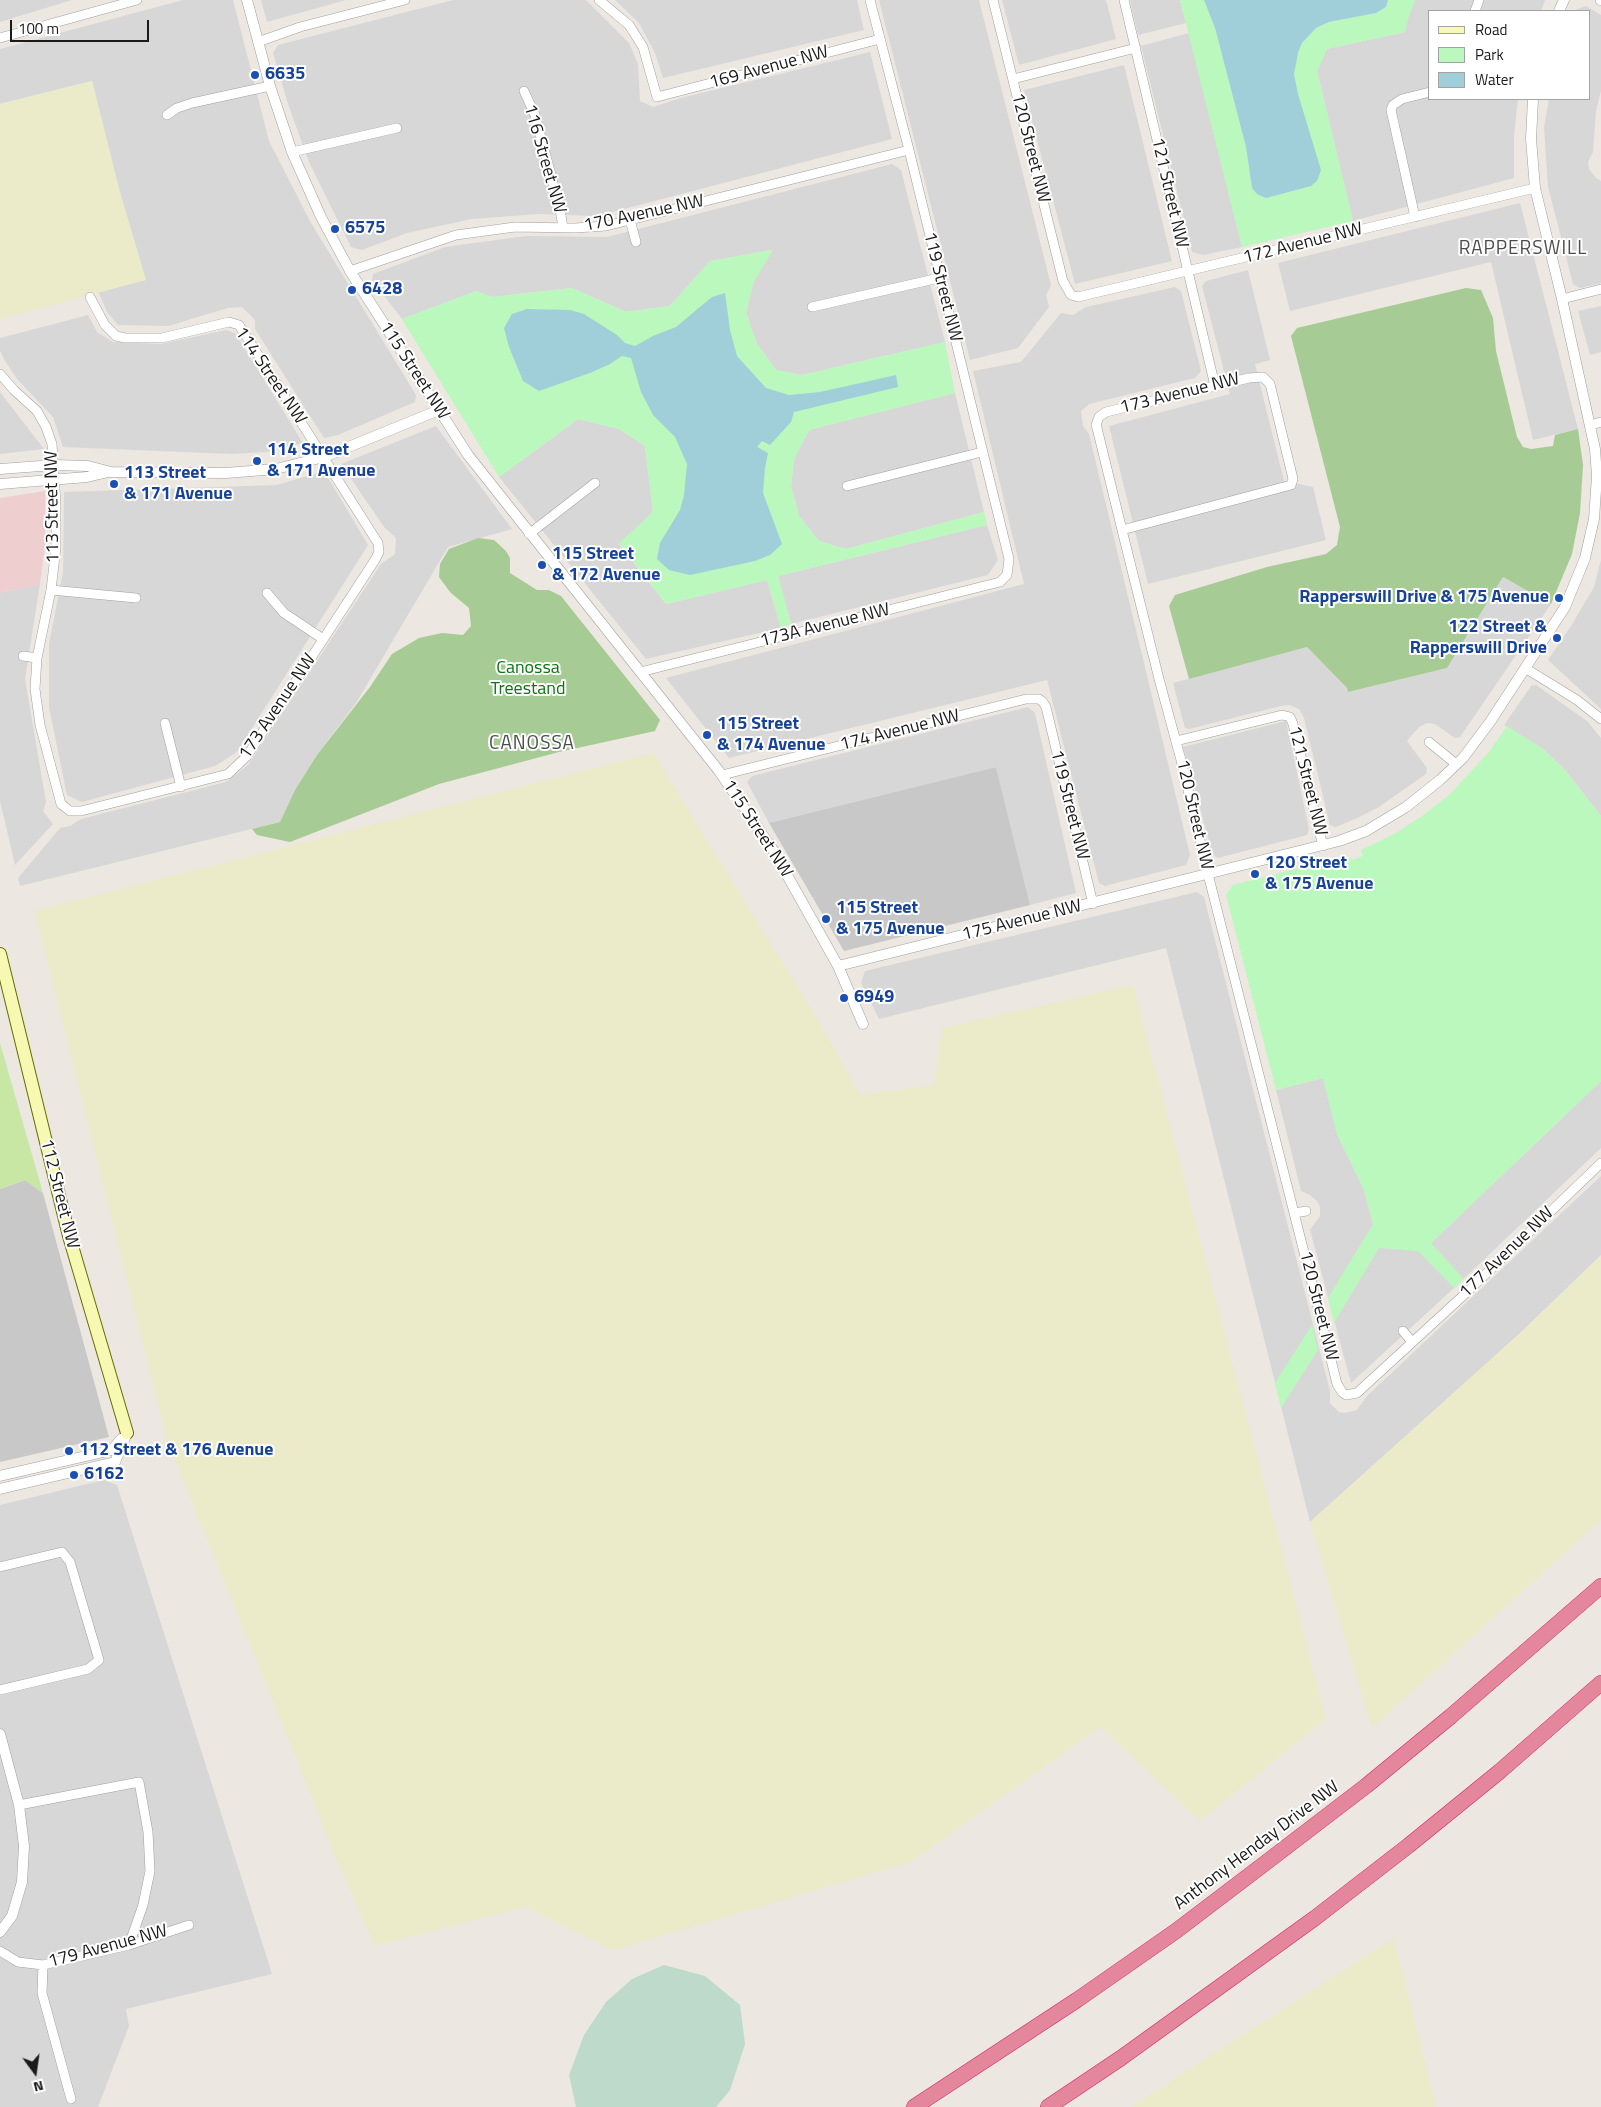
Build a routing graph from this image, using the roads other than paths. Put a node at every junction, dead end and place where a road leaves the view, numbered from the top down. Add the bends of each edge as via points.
1 (137, 0) edge
2 (247, 0) edge
3 (405, 0) edge
4 (599, 0) edge
5 (870, 0) edge
6 (993, 0) edge
7 (1124, 0) edge
8 (0, 38) edge
9 (880, 39) junction
10 (258, 42) junction
11 (1136, 48) junction
12 (1013, 79) junction
13 (270, 86) junction
14 (524, 91) dead end
15 (1428, 92) edge
16 (1533, 100) edge
17 (167, 115) dead end
18 (398, 128) dead end
19 (909, 150) junction
20 (292, 152) junction
21 (1534, 188) junction
22 (1415, 217) junction
23 (630, 220) junction
24 (563, 228) junction
25 (636, 242) dead end
26 (350, 271) junction
27 (1187, 272) junction
28 (939, 278) junction
29 (1601, 289) edge
30 (1071, 294) joint
31 (90, 297) dead end
32 (1562, 299) junction
33 (812, 307) dead end
34 (0, 374) edge
35 (1215, 386) junction
36 (439, 410) junction
37 (1099, 417) joint
38 (1596, 423) edge
39 (982, 452) junction
40 (324, 457) junction
41 (54, 465) junction
42 (0, 469) edge
43 (111, 472) junction
44 (55, 479) junction
45 (595, 483) dead end
46 (0, 484) edge
47 (846, 486) dead end
48 (1122, 530) junction
49 (529, 534) junction
50 (379, 547) joint
51 (1007, 575) joint
52 (52, 590) junction
53 (267, 593) dead end
54 (136, 598) dead end
55 (323, 639) junction
56 (23, 656) dead end
57 (37, 658) junction
58 (1525, 668) junction
59 (640, 672) junction
60 (1046, 707) joint
61 (1601, 720) edge
62 (164, 723) dead end
63 (1176, 742) junction
64 (1429, 742) dead end
65 (1456, 764) junction
66 (722, 775) junction
67 (180, 787) junction
68 (68, 810) joint
69 (1323, 846) junction
70 (1208, 874) junction
71 (1093, 904) junction
72 (0, 954) edge
73 (838, 966) junction
74 (863, 1024) dead end
75 (1601, 1163) edge
76 (1306, 1211) dead end
77 (1295, 1214) junction
78 (1403, 1331) dead end
79 (1412, 1342) junction
80 (1346, 1395) joint
81 (127, 1433) junction
82 (0, 1476) edge
83 (0, 1489) edge
84 (0, 1567) edge
85 (1601, 1586) edge
86 (1601, 1683) edge
87 (0, 1690) edge
88 (0, 1734) edge
89 (19, 1805) junction
90 (189, 1925) dead end
91 (0, 1932) edge
92 (130, 1945) junction
93 (0, 1951) edge
94 (42, 1965) junction
95 (71, 2099) dead end
96 (914, 2107) edge
97 (1048, 2107) edge

1 - 8 street
2 - 10 street, 115 Street NW
3 - 10 street via 307,25
4 - 9 street, 169 Avenue NW via 629,25 643,47 657,97
5 - 9 street, 119 Street NW
6 - 12 street, 120 Street NW
7 - 11 street, 121 Street NW
9 - 19 street, 119 Street NW
10 - 13 street, 115 Street NW
11 - 12 street
11 - 27 street, 121 Street NW
12 - 30 street, 120 Street NW via 1064,281
13 - 17 street via 192,103
13 - 20 street, 115 Street NW
14 - 24 street, 116 Street NW via 535,115
15 - 22 street via 1402,99 1393,105 1392,116
16 - 21 street, 175 Avenue NW
18 - 20 street
19 - 23 street, 170 Avenue NW
19 - 28 street, 119 Street NW
20 - 26 street, 115 Street NW
21 - 22 street, 172 Avenue NW
21 - 32 street, 175 Avenue NW
22 - 27 street, 172 Avenue NW
23 - 24 street, 170 Avenue NW via 598,227
23 - 25 street
24 - 26 street, 170 Avenue NW via 515,226 478,231
26 - 36 street, 115 Street NW
27 - 30 street, 172 Avenue NW via 1085,297
27 - 35 street, 121 Street NW
28 - 33 street
28 - 39 street, 119 Street NW
29 - 32 street
31 - 40 street, 114 Street NW via 105,326 116,336 125,338 162,338 229,322 239,325
32 - 38 street, 175 Avenue NW
34 - 41 street, 113 Street NW via 42,418 52,444
35 - 37 street, 173 Avenue NW via 1106,412
35 - 48 street, 173 Avenue NW via 1263,377 1270,384 1293,479 1291,485
36 - 40 street
36 - 49 street, 115 Street NW via 468,455
37 - 48 street, 120 Street NW via 1096,424
38 - 58 street, 175 Avenue NW via 1597,476 1591,538 1565,607
39 - 47 street
39 - 51 street, 119 Street NW via 1009,559
40 - 43 street via 252,472
40 - 50 street, 114 Street NW via 374,533
41 - 42 street
41 - 43 street via 88,466
41 - 44 street, 113 Street NW
43 - 44 street
44 - 46 street
44 - 52 street, 113 Street NW
45 - 49 street
48 - 63 street, 120 Street NW
49 - 59 street, 115 Street NW
50 - 55 street, 173 Avenue NW via 375,560
51 - 59 street, 173A Avenue NW via 1000,582
52 - 54 street
52 - 57 street, 113 Street NW
53 - 55 street via 284,613
55 - 67 street, 173 Avenue NW via 242,763 222,776
56 - 57 street
57 - 68 street, 113 Street NW via 35,689 38,715 59,800
58 - 61 street via 1577,700
58 - 65 street, 175 Avenue NW via 1490,722
59 - 66 street, 115 Street NW
60 - 66 street, 174 Avenue NW via 1039,698 1026,699
60 - 71 street, 119 Street NW
62 - 67 street
63 - 69 street, 121 Street NW via 1282,715 1290,717
63 - 70 street, 120 Street NW
64 - 65 street
65 - 69 street, 175 Avenue NW via 1423,795 1388,819 1366,831
66 - 73 street, 115 Street NW via 773,850
67 - 68 street, 173 Avenue NW via 81,812
69 - 70 street, 175 Avenue NW
70 - 71 street, 175 Avenue NW
70 - 77 street, 120 Street NW
71 - 73 street, 175 Avenue NW
72 - 81 main road, 112 Street NW via 70,1241
73 - 74 street, 115 Street NW
75 - 79 street, 177 Avenue NW
76 - 77 street
77 - 80 street, 120 Street NW via 1337,1384
78 - 79 street
79 - 80 street, 177 Avenue NW via 1357,1392
81 - 82 street via 112,1450
81 - 83 street via 114,1462
84 - 87 street via 62,1552 70,1562 99,1660 88,1668
85 - 96 highway, Anthony Henday Drive NW via 1366,1786 1176,1931
86 - 97 highway via 1499,1772 1385,1864 1221,1988
88 - 89 street
89 - 91 street via 24,1846 22,1882 12,1916
89 - 92 street via 140,1782 150,1870
90 - 92 street, 179 Avenue NW
92 - 94 street, 179 Avenue NW
93 - 94 street, 179 Avenue NW via 18,1962
94 - 95 street via 42,1993

